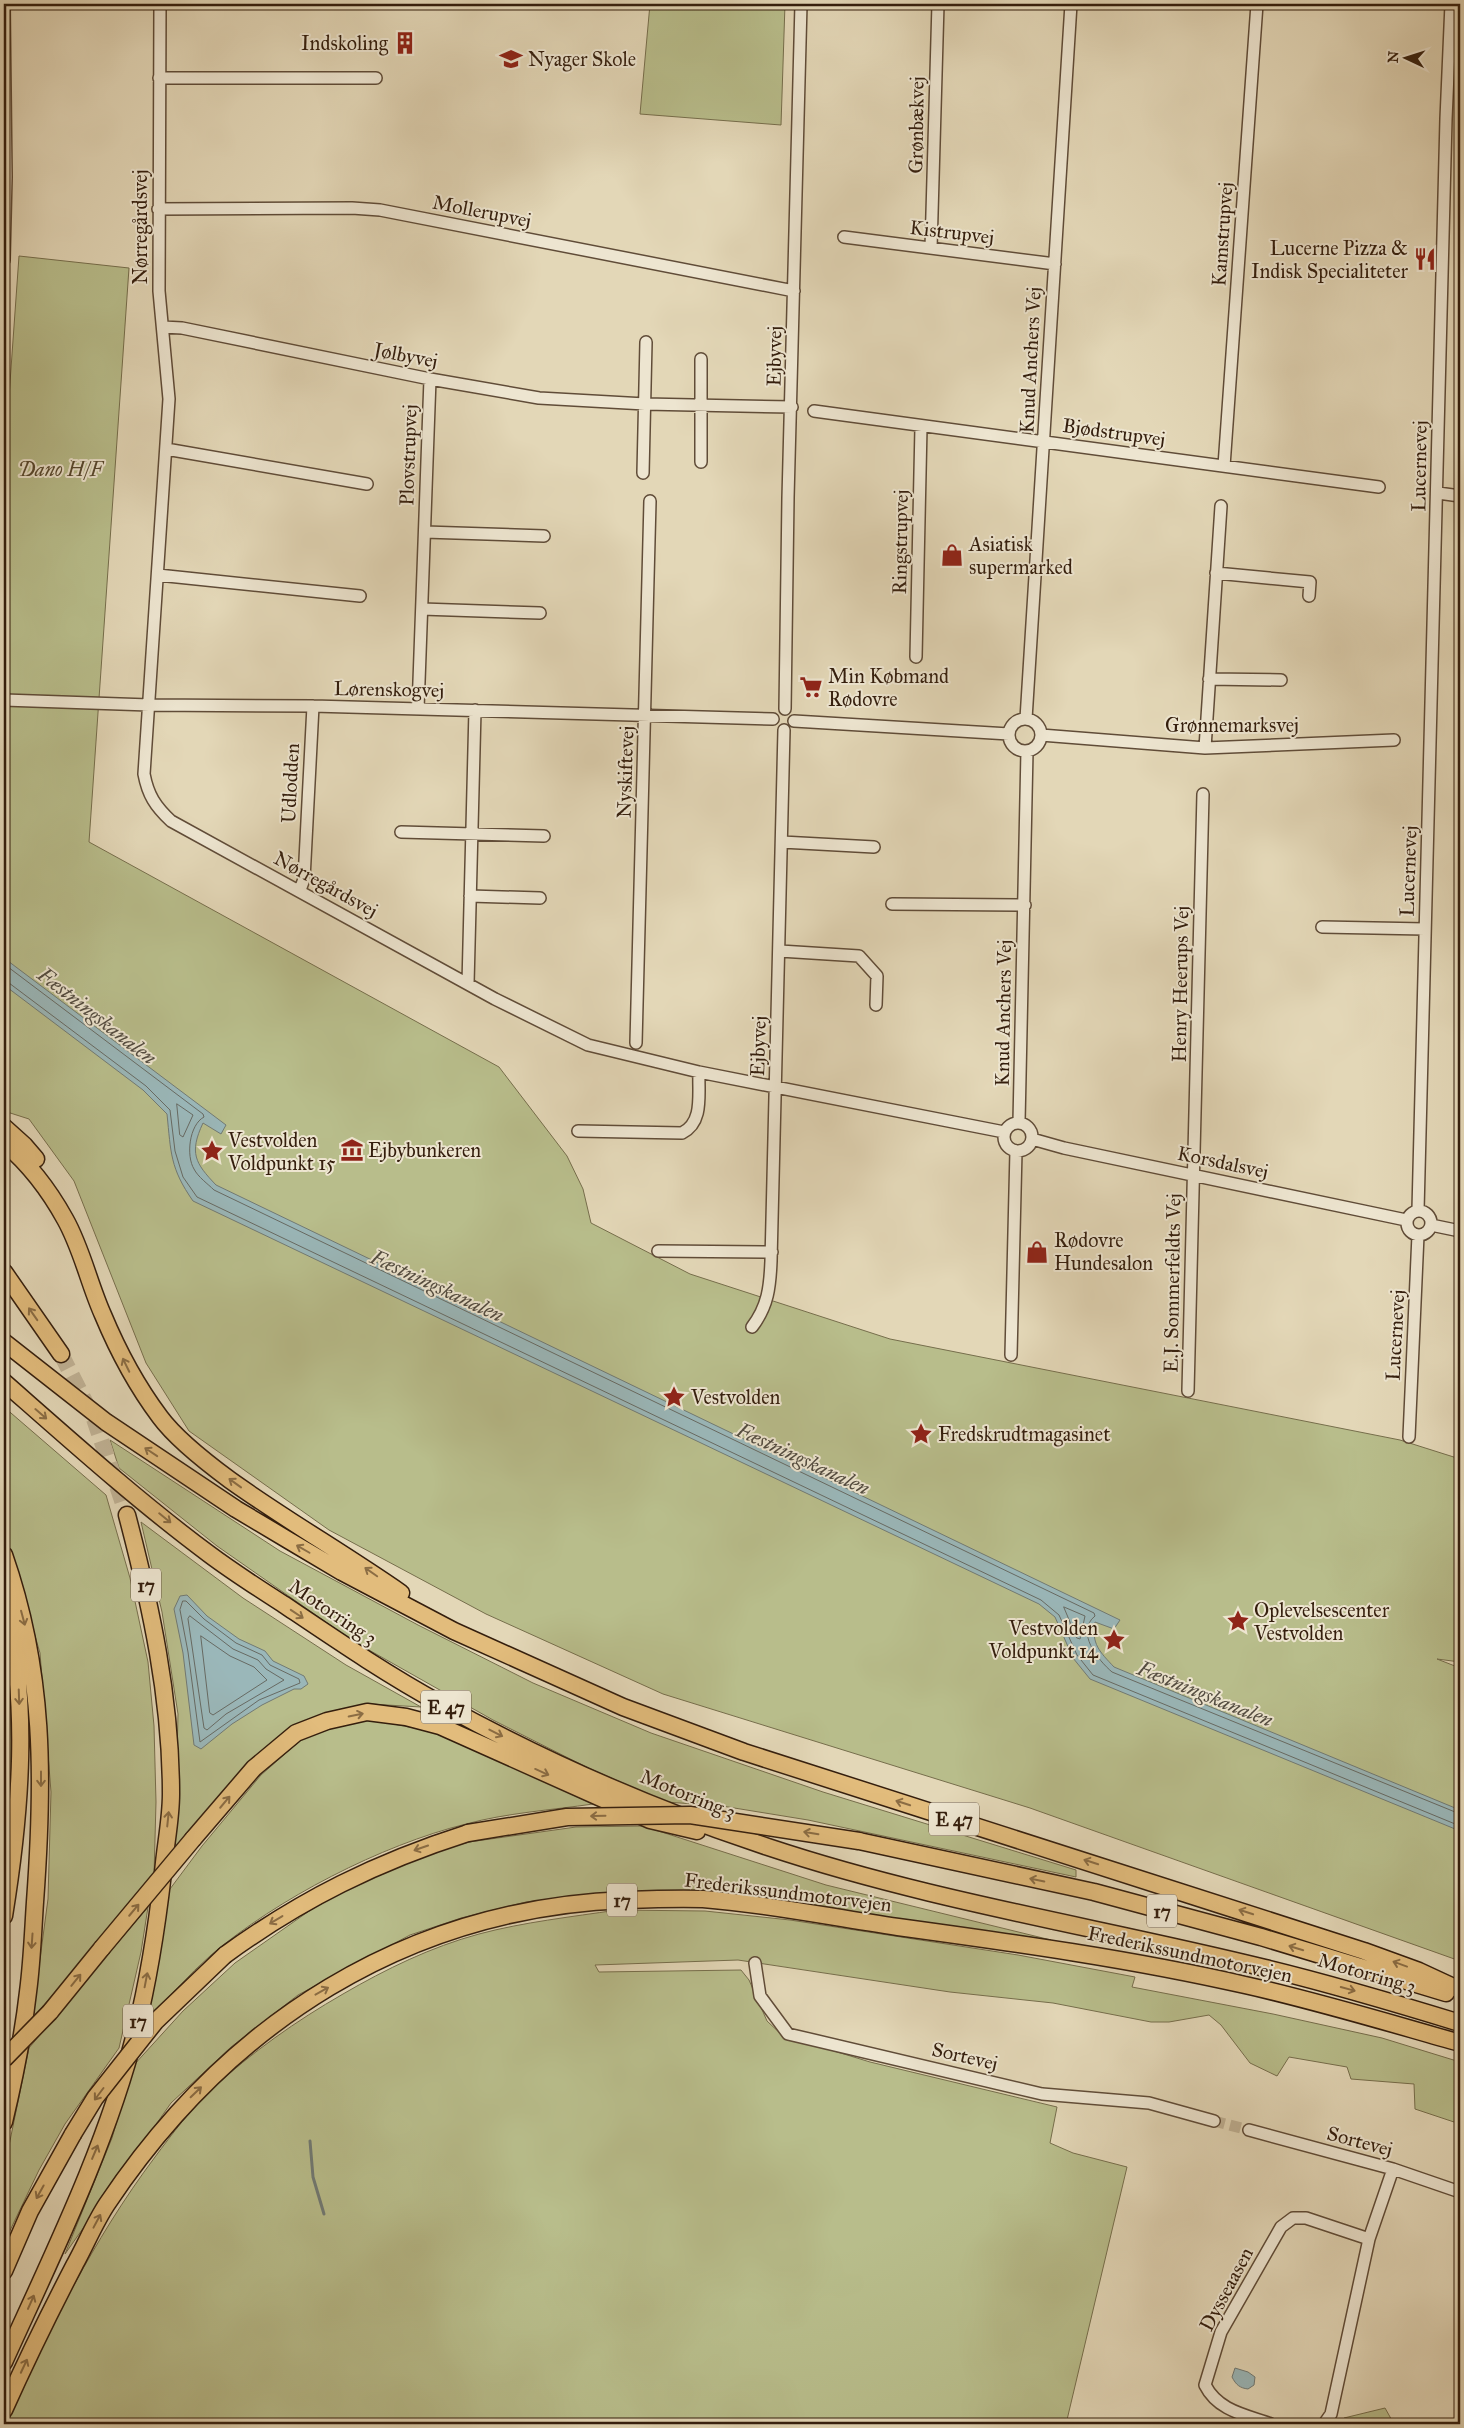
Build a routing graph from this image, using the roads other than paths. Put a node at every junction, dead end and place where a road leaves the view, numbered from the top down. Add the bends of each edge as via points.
1 (4, 4) edge
2 (160, 4) edge
3 (801, 4) edge
4 (938, 4) edge
5 (1071, 4) edge
6 (1257, 4) edge
7 (1451, 4) edge
8 (160, 78) junction
9 (376, 78) dead end
10 (158, 209) junction
11 (844, 237) dead end
12 (931, 248) junction
13 (4, 260) edge
14 (1054, 264) junction
15 (794, 291) junction
16 (163, 327) junction
17 (646, 342) dead end
18 (701, 359) dead end
19 (430, 379) junction
20 (645, 404) junction
21 (702, 405) junction
22 (792, 407) junction
23 (814, 411) dead end
24 (921, 427) junction
25 (1044, 442) junction
26 (166, 449) junction
27 (701, 462) dead end
28 (1224, 466) junction
29 (643, 473) dead end
30 (367, 484) dead end
31 (1379, 487) dead end
32 (1438, 493) junction
33 (1460, 496) edge
34 (650, 501) dead end
35 (1221, 506) dead end
36 (424, 532) junction
37 (544, 536) dead end
38 (1216, 573) junction
39 (158, 575) junction
40 (360, 596) dead end
41 (1309, 596) dead end
42 (422, 609) junction
43 (540, 613) dead end
44 (916, 657) dead end
45 (1209, 679) junction
46 (1281, 680) dead end
47 (4, 700) edge
48 (149, 705) junction
49 (312, 706) junction
50 (418, 709) junction
51 (785, 709) junction
52 (475, 710) junction
53 (645, 714) junction
54 (773, 719) junction
55 (1026, 719) junction
56 (794, 721) junction
57 (784, 730) junction
58 (1008, 734) junction
59 (1041, 735) junction
60 (1394, 740) dead end
61 (1205, 748) junction
62 (1027, 751) junction
63 (1203, 794) dead end
64 (401, 832) dead end
65 (472, 834) junction
66 (544, 836) dead end
67 (782, 842) junction
68 (874, 847) dead end
69 (300, 890) junction
70 (470, 896) junction
71 (540, 898) dead end
72 (892, 904) dead end
73 (1025, 905) junction
74 (1322, 927) dead end
75 (1425, 929) junction
76 (780, 951) junction
77 (468, 984) junction
78 (876, 1005) dead end
79 (636, 1044) dead end
80 (699, 1072) junction
81 (775, 1087) junction
82 (1019, 1122) junction
83 (4, 1127) edge
84 (578, 1131) dead end
85 (1004, 1132) junction
86 (1032, 1140) junction
87 (4, 1143) edge
88 (1016, 1151) junction
89 (1194, 1176) junction
90 (1418, 1210) junction
91 (66, 1220) junction
92 (1406, 1220) junction
93 (1431, 1225) junction
94 (1460, 1231) edge
95 (1418, 1235) junction
96 (658, 1251) dead end
97 (772, 1252) junction
98 (4, 1272) edge
99 (752, 1326) dead end
100 (4, 1342) edge
101 (61, 1354) tunnel mouth
102 (1011, 1355) dead end
103 (4, 1382) edge
104 (1188, 1391) dead end
105 (1409, 1437) dead end
106 (127, 1515) tunnel mouth
107 (4, 1554) edge
108 (4, 1597) edge
109 (454, 1631) junction
110 (770, 1848) junction
111 (4, 1916) edge
112 (755, 1963) dead end
113 (1460, 1990) edge
114 (1460, 1997) edge
115 (1460, 2023) edge
116 (1460, 2043) edge
117 (4, 2058) edge
118 (1214, 2121) tunnel mouth
119 (4, 2122) edge
120 (1249, 2130) tunnel mouth
121 (1393, 2169) junction
122 (1460, 2192) edge
123 (1369, 2239) junction
124 (4, 2271) edge
125 (4, 2362) edge
126 (4, 2410) edge
127 (1271, 2424) edge
128 (1324, 2424) edge

1 - 13 street
2 - 8 street, Nørregårdsvej
3 - 15 street, Ejbyvej
4 - 12 street, Grønbækvej
5 - 14 street, Knud Anchers Vej
6 - 28 street, Kamstrupvej
7 - 32 street, Lucernevej
8 - 9 street
8 - 10 street, Nørregårdsvej
10 - 15 street, Mollerupvej via 380,210
10 - 16 street, Nørregårdsvej
11 - 12 street, Kistrupvej
12 - 14 street, Kistrupvej
14 - 25 street, Knud Anchers Vej
15 - 22 street, Ejbyvej
16 - 19 street, Jølbyvej via 182,328
16 - 26 street, Nørregårdsvej via 169,399
17 - 20 street
18 - 21 street
19 - 20 street, Jølbyvej via 539,398
19 - 36 street, Plovstrupvej
20 - 21 street, Jølbyvej
20 - 29 street
21 - 22 street, Jølbyvej
21 - 27 street
22 - 51 street, Ejbyvej
23 - 24 street, Bjødstrupvej
24 - 25 street, Bjødstrupvej
24 - 44 street, Ringstrupvej
25 - 28 street, Bjødstrupvej
25 - 55 street, Knud Anchers Vej
26 - 30 street
26 - 39 street, Nørregårdsvej
28 - 31 street, Bjødstrupvej
32 - 33 street
32 - 75 street, Lucernevej
34 - 53 street, Nyskiftevej
35 - 38 street
36 - 37 street, Plovstrupvej
36 - 42 street, Plovstrupvej
38 - 41 street via 1310,582
38 - 45 street
39 - 40 street
39 - 48 street, Nørregårdsvej
42 - 43 street
42 - 50 street, Plovstrupvej
45 - 46 street
45 - 61 street
47 - 48 street, Lørenskogvej
48 - 49 street, Lørenskogvej
48 - 69 street, Nørregårdsvej via 144,774 147,792 156,806 171,821
49 - 50 street, Lørenskogvej
49 - 69 street, Udlodden via 304,879
50 - 52 street, Lørenskogvej
51 - 54 street via 778,711
51 - 56 street via 791,712
52 - 53 street, Lørenskogvej
52 - 65 street
53 - 54 street, Lørenskogvej
53 - 79 street, Nyskiftevej
54 - 57 street via 778,728
55 - 58 street via 1014,723
55 - 59 street via 1036,724
56 - 57 street
56 - 58 street
57 - 67 street, Ejbyvej
58 - 62 street via 1016,749
59 - 61 street, Grønnemarksvej
59 - 62 street via 1037,746
60 - 61 street, Grønnemarksvej
62 - 73 street, Knud Anchers Vej
63 - 89 street, Henry Heerups Vej
64 - 65 street
65 - 66 street
65 - 70 street
67 - 68 street
67 - 76 street, Ejbyvej
69 - 77 street, Nørregårdsvej
70 - 71 street
70 - 77 street
72 - 73 street
73 - 82 street, Knud Anchers Vej
74 - 75 street, Lucernevej
75 - 90 street, Lucernevej
76 - 78 street via 859,956 877,976
76 - 81 street, Ejbyvej
77 - 80 street, Nørregårdsvej via 588,1046
80 - 81 street, Nørregårdsvej
80 - 84 street via 698,1116 691,1129 682,1133
81 - 85 street
81 - 97 street, Ejbyvej
82 - 85 street via 1010,1124
82 - 86 street via 1029,1128
83 - 91 highway via 47,1173 65,1203
85 - 88 street via 1007,1146
86 - 88 street via 1026,1148
86 - 89 street, Korsdalsvej
87 - 91 highway via 40,1181
88 - 102 street
89 - 92 street, Korsdalsvej
89 - 104 street, E.J. Sommerfeldts Vej
90 - 92 street via 1408,1215
90 - 93 street via 1429,1216
109 -> 91 highway via 365,1568 276,1513 206,1462 161,1419 129,1372 102,1314
92 - 95 street via 1410,1232
93 - 94 street
93 - 95 street
95 - 105 street, Lucernevej
96 - 97 street
97 - 99 street, Ejbyvej via 769,1294
101 -> 98 highway
109 -> 100 highway, E 47 via 342,1572 236,1509 106,1422
103 -> 110 highway, Motorring 3 / E 47 via 81,1450 209,1554 356,1654 441,1704 562,1764 659,1807
125 -> 106 highway, 17 via 104,2132 136,2030 157,1924 171,1795 168,1722 160,1656
107 -> 119 highway via 33,1664 42,1774 28,1992
108 -> 111 highway via 18,1677 20,1753 15,1833
113 -> 109 highway, E 47 via 1355,1948 744,1752 623,1707
110 -> 115 highway, Motorring 3 / E 47 via 959,1901 1349,1989
117 -> 110 highway, bridge via 50,2012 254,1768 296,1733 327,1721 367,1712 440,1726 650,1820
112 - 118 street, Sortevej via 760,1996 788,2034 1042,2094 1149,2103
114 -> 124 highway, Frederikssundmotorvejen / 17, bridge via 1261,1937 1094,1892 860,1841 690,1815 567,1817 468,1834 371,1868 281,1916 225,1955 155,2022 95,2098 30,2211
126 -> 116 highway, Frederikssundmotorvejen / 17 via 42,2326 104,2208 183,2104 243,2047 307,1999 411,1946 529,1909 605,1901 701,1899 773,1908 1092,1955 1246,1985
120 - 121 street, Sortevej
121 - 122 street, Sortevej
121 - 123 street
123 - 127 street, Dysseaasen via 1306,2218 1293,2218 1281,2228 1221,2332 1205,2385 1212,2398 1225,2408
123 - 128 street via 1331,2414

